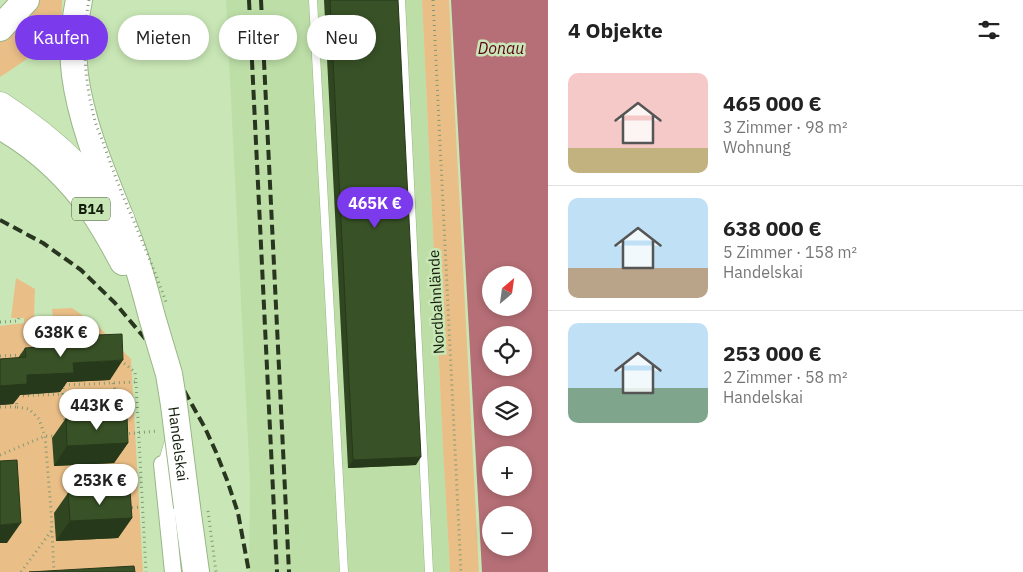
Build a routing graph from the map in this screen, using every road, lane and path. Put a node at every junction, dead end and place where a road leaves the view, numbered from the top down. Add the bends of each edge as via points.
1 (26, 0) edge
2 (79, 0) edge
3 (89, 0) edge
4 (313, 0) edge
5 (401, 0) edge
6 (433, 0) edge
7 (0, 28) edge
8 (0, 106) edge
9 (0, 126) edge
10 (121, 220) junction
11 (160, 311) junction
12 (19, 318) dead end
13 (0, 322) edge
14 (30, 354) edge
15 (0, 356) edge
16 (115, 356) edge
17 (136, 382) junction
18 (113, 383) junction
19 (63, 394) junction
20 (181, 398) dead end
21 (0, 407) edge
22 (17, 407) junction
23 (65, 427) edge
24 (157, 431) dead end
25 (139, 434) junction
26 (46, 436) junction
27 (65, 436) edge
28 (0, 455) edge
29 (162, 464) joint
30 (142, 507) junction
31 (124, 508) edge
32 (208, 510) dead end
33 (52, 530) junction
34 (21, 572) edge
35 (54, 572) edge
36 (146, 572) edge
37 (173, 572) edge
38 (196, 572) edge
39 (216, 572) edge
40 (344, 572) edge
41 (429, 572) edge
42 (461, 572) edge

1 - 7 highway
2 - 10 highway, B14 via 75,75 90,135
3 - 11 path, bridge via 85,63 94,119 155,272
4 - 40 lane
5 - 41 lane
6 - 42 path, Nordbahnlände
8 - 10 highway via 30,126 74,165
9 - 11 highway, B14 via 55,166 75,188
10 - 11 highway, B14 via 144,285
11 - 38 highway, Handelskai / B14, bridge
12 - 13 path via 18,321
14 - 15 path
16 - 17 path via 136,372
17 - 18 path
17 - 25 path
18 - 19 path via 63,385
18 - 25 path via 122,410 123,434
19 - 22 path via 16,396
19 - 23 path
20 - 29 lane
21 - 22 path
22 - 26 path via 30,409 39,419
24 - 25 path
25 - 30 path
26 - 27 path
26 - 28 path
26 - 33 path
29 - 37 street, Handelskai
30 - 31 path
30 - 36 path
32 - 39 path, bridge
33 - 34 path
33 - 35 path

